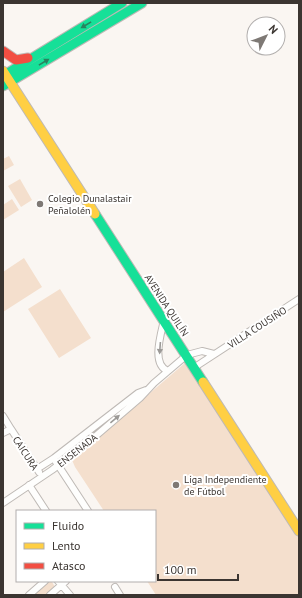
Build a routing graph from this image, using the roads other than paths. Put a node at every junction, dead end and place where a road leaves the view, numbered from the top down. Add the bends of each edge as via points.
1 (122, 3) edge
2 (138, 4) edge
3 (107, 12) junction
4 (111, 21) junction
5 (3, 51) edge
6 (36, 56) junction
7 (5, 78) edge
8 (299, 299) edge
9 (164, 320) junction
10 (214, 354) junction
11 (187, 355) junction
12 (159, 363) junction
13 (195, 367) junction
14 (168, 371) junction
15 (154, 383) junction
16 (146, 390) junction
17 (3, 416) edge
18 (11, 429) junction
19 (3, 433) edge
20 (87, 434) junction
21 (91, 440) junction
22 (54, 458) junction
23 (58, 466) junction
24 (37, 469) junction
25 (42, 477) junction
26 (29, 486) junction
27 (78, 497) junction
28 (3, 503) edge
29 (45, 510) edge
30 (83, 510) edge
31 (87, 510) edge
32 (299, 531) edge
33 (44, 582) edge
34 (62, 582) edge
35 (115, 587) dead end
36 (29, 595) edge
37 (50, 595) edge
38 (70, 595) edge
39 (120, 595) edge

1 - 3 street
2 - 4 street
3 - 4 street via 111,16
3 -> 6 street
7 -> 4 street
5 - 6 street via 17,60
6 - 7 street
7 - 9 street, AVENIDA QUILÍN
8 - 10 street, VILLA COUSIÑO
9 - 11 street, AVENIDA QUILÍN
9 -> 12 street
10 - 11 street via 202,350
10 - 13 street, VILLA COUSIÑO
11 - 13 street, AVENIDA QUILÍN
11 - 14 street, ENSENADA
12 - 14 street
12 - 15 street
13 - 32 street, AVENIDA QUILÍN
14 - 15 street, ENSENADA
15 - 16 street, ENSENADA
16 - 20 street, ENSENADA via 138,393
21 -> 16 street, ENSENADA
17 - 18 street, CAICURA
18 - 19 street, CAICURA
18 - 24 street, CAICURA
20 - 21 street
20 - 22 street, ENSENADA
21 - 23 street, ENSENADA
22 - 23 street
22 - 24 street, ENSENADA
23 - 25 street, ENSENADA
23 - 27 street
24 - 25 street, CAICURA
25 - 26 street, ENSENADA
26 - 28 street, ENSENADA
26 - 29 street, CAICURA
27 - 30 street
27 - 31 street
33 - 36 street
34 - 37 street
34 - 38 street
35 - 39 street

